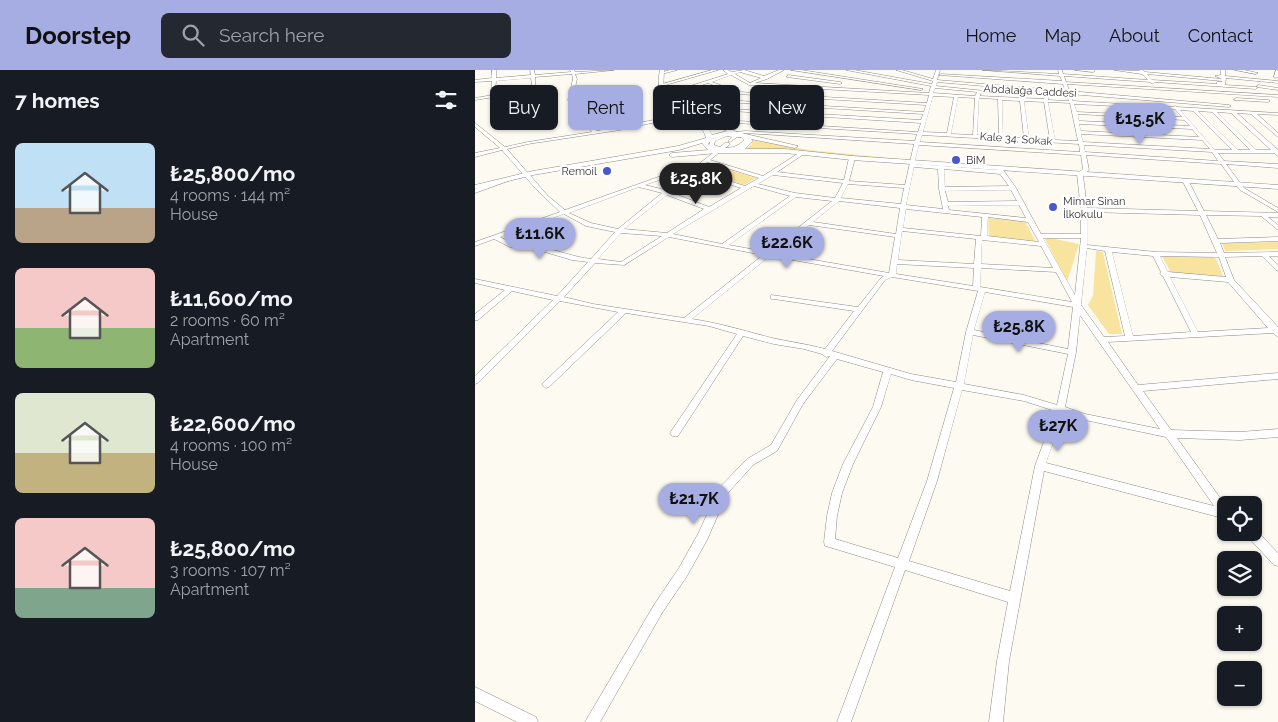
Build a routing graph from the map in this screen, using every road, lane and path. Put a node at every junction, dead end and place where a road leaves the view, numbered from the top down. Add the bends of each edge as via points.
1 (494, 70) edge
2 (533, 70) edge
3 (612, 70) edge
4 (675, 70) edge
5 (716, 70) edge
6 (725, 70) edge
7 (779, 70) edge
8 (795, 70) edge
9 (849, 70) edge
10 (877, 70) edge
11 (898, 70) edge
12 (984, 70) edge
13 (995, 70) edge
14 (1077, 70) edge
15 (1116, 70) edge
16 (1152, 70) edge
17 (1168, 70) edge
18 (1221, 70) edge
19 (1237, 70) edge
20 (1278, 70) edge
21 (573, 71) edge
22 (741, 71) edge
23 (1133, 71) edge
24 (662, 72) edge
25 (936, 72) edge
26 (1253, 72) edge
27 (1061, 73) edge
28 (1144, 73) edge
29 (734, 74) junction
30 (869, 74) junction
31 (1204, 75) junction
32 (788, 76) junction
33 (833, 76) junction
34 (533, 77) junction
35 (1277, 77) edge
36 (766, 78) junction
37 (990, 78) junction
38 (493, 79) junction
39 (856, 79) junction
40 (681, 80) junction
41 (475, 81) edge
42 (821, 81) junction
43 (1151, 81) junction
44 (1223, 81) junction
45 (708, 82) junction
46 (915, 82) junction
47 (1049, 82) junction
48 (1172, 82) junction
49 (1278, 82) edge
50 (749, 84) junction
51 (846, 84) junction
52 (1257, 84) junction
53 (493, 85) edge
54 (534, 85) edge
55 (661, 85) joint
56 (694, 85) edge
57 (699, 85) edge
58 (716, 85) edge
59 (760, 85) edge
60 (774, 85) edge
61 (811, 85) edge
62 (984, 85) junction
63 (933, 88) junction
64 (1067, 88) junction
65 (1158, 88) junction
66 (826, 89) joint
67 (1278, 89) edge
68 (834, 90) junction
69 (1189, 90) junction
70 (740, 91) edge
71 (980, 91) junction
72 (1049, 91) junction
73 (824, 92) edge
74 (1163, 94) junction
75 (1264, 94) junction
76 (1102, 95) junction
77 (956, 96) junction
78 (1201, 96) junction
79 (1278, 96) edge
80 (490, 97) edge
81 (977, 97) junction
82 (824, 98) edge
83 (475, 99) edge
84 (1001, 99) junction
85 (1047, 99) junction
86 (1022, 100) junction
87 (1071, 100) junction
88 (1170, 101) junction
89 (928, 104) junction
90 (1115, 105) junction
91 (1217, 105) junction
92 (824, 107) edge
93 (1176, 109) junction
94 (1195, 110) junction
95 (1214, 111) junction
96 (1230, 112) junction
97 (1277, 112) edge
98 (926, 113) junction
99 (1075, 113) junction
100 (1253, 113) junction
101 (1272, 114) junction
102 (824, 116) edge
103 (1186, 119) junction
104 (1278, 119) edge
105 (653, 121) edge
106 (924, 122) junction
107 (1077, 122) junction
108 (475, 124) edge
109 (824, 126) edge
110 (1194, 128) junction
111 (707, 130) edge
112 (726, 130) edge
113 (798, 130) edge
114 (921, 132) junction
115 (1078, 132) junction
116 (596, 133) junction
117 (737, 134) junction
118 (949, 134) junction
119 (795, 135) junction
120 (747, 136) junction
121 (975, 136) junction
122 (1278, 136) edge
123 (1001, 137) junction
124 (710, 139) junction
125 (1027, 139) junction
126 (1203, 139) junction
127 (1053, 141) junction
128 (728, 142) junction
129 (1080, 142) junction
130 (918, 143) junction
131 (745, 144) junction
132 (787, 144) junction
133 (504, 149) junction
134 (718, 150) junction
135 (732, 151) junction
136 (1214, 151) junction
137 (1236, 151) junction
138 (1255, 152) junction
139 (802, 153) junction
140 (1277, 153) edge
141 (1082, 154) junction
142 (475, 155) edge
143 (852, 158) junction
144 (706, 160) junction
145 (913, 162) junction
146 (1222, 163) junction
147 (588, 164) junction
148 (1278, 166) edge
149 (941, 168) junction
150 (1000, 170) junction
151 (692, 171) junction
152 (1083, 172) junction
153 (772, 173) junction
154 (525, 175) junction
155 (513, 178) junction
156 (763, 178) junction
157 (846, 182) junction
158 (1186, 182) junction
159 (1239, 183) junction
160 (753, 184) junction
161 (640, 186) junction
162 (475, 187) edge
163 (908, 187) junction
164 (1277, 187) edge
165 (745, 188) junction
166 (1013, 188) junction
167 (942, 189) junction
168 (475, 191) edge
169 (665, 192) junction
170 (795, 195) junction
171 (837, 200) junction
172 (1021, 203) junction
173 (945, 204) junction
174 (903, 207) junction
175 (709, 209) junction
176 (1084, 210) junction
177 (1278, 210) edge
178 (563, 212) junction
179 (946, 212) junction
180 (1203, 213) junction
181 (1263, 215) junction
182 (1278, 215) edge
183 (985, 216) junction
184 (1030, 220) junction
185 (809, 224) junction
186 (1278, 228) edge
187 (618, 231) junction
188 (899, 233) junction
189 (667, 235) junction
190 (1039, 236) junction
191 (494, 237) junction
192 (982, 237) junction
193 (1278, 239) edge
194 (1084, 241) junction
195 (1216, 242) junction
196 (475, 244) edge
197 (1043, 244) junction
198 (723, 246) junction
199 (1108, 251) junction
200 (1155, 254) junction
201 (1263, 254) junction
202 (1278, 254) edge
203 (770, 255) junction
204 (1220, 256) junction
205 (592, 261) junction
206 (894, 262) junction
207 (977, 266) junction
208 (1278, 269) edge
209 (1057, 270) junction
210 (1163, 274) junction
211 (892, 275) junction
212 (1231, 280) junction
213 (475, 281) edge
214 (510, 289) junction
215 (979, 289) junction
216 (774, 297) dead end
217 (557, 299) junction
218 (1077, 305) junction
219 (860, 310) junction
220 (624, 311) junction
221 (475, 318) edge
222 (686, 320) junction
223 (1277, 331) edge
224 (970, 332) junction
225 (741, 333) junction
226 (1195, 333) junction
227 (1129, 337) junction
228 (1103, 340) junction
229 (1072, 352) junction
230 (831, 355) junction
231 (888, 370) junction
232 (1278, 376) edge
233 (475, 381) edge
234 (546, 385) dead end
235 (959, 386) junction
236 (1137, 388) junction
237 (1060, 410) junction
238 (675, 433) dead end
239 (1278, 433) edge
240 (1168, 434) junction
241 (1039, 466) junction
242 (1217, 501) edge
243 (1217, 510) edge
244 (1259, 541) edge
245 (1278, 561) edge
246 (903, 564) junction
247 (1015, 598) junction
248 (475, 694) edge
249 (531, 722) edge
250 (592, 722) edge
251 (844, 722) edge
252 (996, 722) edge

1 - 38 street
2 - 34 street
3 - 21 street
4 - 24 street
5 - 40 street
6 - 29 street, Abdalağa Caddesi
7 - 36 street
8 - 32 street
8 - 33 street
9 - 30 street
9 - 33 street
10 - 30 street
10 - 46 street
11 - 63 street
12 - 13 street
13 - 27 street
13 - 37 street
14 - 28 street
15 - 23 street
16 - 31 street
17 - 31 street
18 - 26 street
18 - 44 street
19 - 26 street
20 - 35 street
21 - 34 street
21 - 116 street via 575,79 570,100
22 - 29 street
22 - 36 street
23 - 28 street
24 - 55 main road
25 - 37 street
25 - 63 street
26 - 35 street
26 - 52 street
27 - 43 street
27 - 64 street
28 - 43 street
28 - 44 street
29 - 45 street
29 - 50 street, Abdalağa Caddesi
30 - 39 street
30 - 46 street
31 - 44 street
32 - 42 street
32 - 60 street
33 - 39 street
33 - 42 street
34 - 38 street
34 - 54 street
36 - 50 street
37 - 47 street
37 - 62 street
38 - 41 street
38 - 53 street
39 - 51 street
39 - 63 street
40 - 55 street
40 - 56 street
42 - 51 street
42 - 61 street
43 - 48 street
43 - 65 street
44 - 48 street
44 - 52 street
44 - 52 street
45 - 57 street
45 - 58 street
46 - 63 street
47 - 64 street
47 - 72 street
48 - 69 street
49 - 52 street
50 - 59 street, Abdalağa Caddesi
50 - 70 street
51 - 68 street
52 - 67 street
52 - 75 street
62 - 63 street
62 - 71 street
62 - 72 street
63 - 68 street, Abdalağa Caddesi
63 - 71 street
63 - 77 street, Abdalağa Caddesi
63 - 89 street
64 - 65 street
64 - 72 street
64 - 74 street
64 - 76 street
64 - 87 street
65 - 69 street
65 - 74 street
66 - 68 street, Abdalağa Caddesi
66 - 73 street
69 - 75 street
69 - 78 street
71 - 81 street
71 - 85 street
72 - 85 street
74 - 78 street
74 - 88 street
75 - 78 street via 1270,102
75 - 79 street
76 - 88 street
76 - 90 street
77 - 81 street, Abdalağa Caddesi
77 - 118 street
78 - 91 street
80 - 83 street
81 - 84 street, Abdalağa Caddesi
81 - 121 street
82 - 89 street
84 - 86 street, Abdalağa Caddesi
84 - 123 street
85 - 86 street, Abdalağa Caddesi
85 - 87 street, Abdalağa Caddesi
85 - 127 street
86 - 125 street
87 - 90 street, Abdalağa Caddesi
87 - 99 street
88 - 91 street
88 - 93 street
89 - 98 street
90 - 93 street, Abdalağa Caddesi
91 - 96 street
91 - 97 street
92 - 98 street
93 - 94 street, Abdalağa Caddesi
93 - 103 street
94 - 95 street, Abdalağa Caddesi
94 - 137 street
95 - 96 street, Abdalağa Caddesi
95 - 138 street
96 - 100 street, Abdalağa Caddesi
96 - 140 street
97 - 101 street, Abdalağa Caddesi
98 - 106 street
99 - 103 street
99 - 107 street
100 - 101 street, Abdalağa Caddesi
100 - 122 street
101 - 104 street
102 - 106 street
103 - 110 street
105 - 116 street
106 - 114 street
107 - 110 street
107 - 115 street
108 - 133 street
109 - 114 street
110 - 126 street
111 - 124 main road
112 - 117 main road
113 - 119 street
114 - 118 street
114 - 130 street
115 - 126 street
115 - 129 street
116 - 133 street
117 - 119 street, Kale 34. Sokak
117 - 120 main road
117 - 124 main road via 725,133
117 - 128 street
117 - 131 street via 747,140
118 - 121 street
119 - 130 street, Kale 34. Sokak
119 - 132 street
120 - 132 main road
120 - 135 main road via 749,143
121 - 123 street
123 - 125 street
124 - 128 street
124 - 134 main road via 705,146
124 - 147 main road via 679,148
125 - 127 street
126 - 136 street
127 - 129 street
128 - 131 street
128 - 134 street
129 - 136 street
129 - 141 street
130 - 141 street, Kale 34. Sokak
130 - 145 street
131 - 134 street via 735,149
132 - 145 main road
133 - 142 street
133 - 154 street
134 - 135 main road
134 - 144 street
134 - 147 main road
135 - 139 main road
136 - 137 street
136 - 146 street
137 - 138 street
138 - 140 street
139 - 143 main road
139 - 153 street
141 - 146 street, Kale 34. Sokak
141 - 152 street
143 - 145 main road
143 - 157 street
144 - 151 street
144 - 156 street
145 - 149 street
145 - 150 main road
145 - 152 main road
145 - 163 street
146 - 148 street, Kale 34. Sokak
146 - 159 street
147 - 154 main road
149 - 150 street
149 - 167 street
150 - 152 main road
150 - 166 street
151 - 161 street via 683,170
151 - 165 street
151 - 169 street
152 - 158 main road
152 - 159 main road
152 - 176 street
153 - 156 street
153 - 157 street
154 - 155 main road
154 - 178 street
155 - 162 main road
155 - 168 street
156 - 160 street
157 - 163 street
157 - 171 street
158 - 159 main road
158 - 180 street
159 - 164 main road
159 - 177 street via 1243,189
160 - 165 street
160 - 170 street
161 - 169 street
161 - 178 street
163 - 174 street
165 - 175 street
166 - 167 street
166 - 172 street
167 - 173 street
169 - 175 street
169 - 187 street
170 - 171 street
170 - 198 street
171 - 174 street
171 - 185 street
172 - 173 street
172 - 184 street
173 - 179 street
174 - 179 street
174 - 188 street
175 - 189 street
176 - 180 street
176 - 194 street
178 - 187 street via 579,221
178 - 191 street
179 - 183 street
180 - 181 street
180 - 195 street
181 - 182 street
181 - 186 street
183 - 184 street
183 - 192 street
184 - 190 street
185 - 188 street
185 - 203 street
187 - 189 street
187 - 205 street
188 - 192 street
188 - 206 street
189 - 198 street
189 - 205 street via 621,264
190 - 194 street
190 - 197 street
191 - 196 street
191 - 205 street via 510,245 539,248
192 - 197 street
192 - 207 street
193 - 195 street
194 - 199 street
194 - 218 street
195 - 204 street
197 - 209 street
198 - 203 street
199 - 200 street
199 - 227 street
200 - 204 street
200 - 210 street
201 - 202 street
201 - 204 street
201 - 208 street
203 - 211 street
203 - 222 street
204 - 212 street
205 - 217 street
206 - 207 street
206 - 211 street
207 - 209 street
207 - 215 street
209 - 218 street
210 - 212 street
210 - 226 street
211 - 215 street
211 - 219 street via 883,280
212 - 223 street
213 - 214 street
214 - 217 street
214 - 221 street
215 - 218 street
215 - 224 street
216 - 219 street
217 - 220 street
217 - 233 street
218 - 228 street
218 - 229 street
219 - 230 street
220 - 222 street
220 - 234 street
222 - 225 street
223 - 226 street
224 - 229 street
224 - 235 street
225 - 230 street
225 - 238 street
226 - 227 street
227 - 228 street
228 - 236 street
229 - 237 street
230 - 231 street
230 - 250 street via 774,448 750,462 723,491 683,572
231 - 235 street
231 - 246 street via 877,407 837,493 829,542
232 - 236 street
235 - 237 street via 1024,398
235 - 246 street via 932,481
236 - 240 street
237 - 240 street
237 - 241 street
239 - 240 street via 1240,436
240 - 242 street
241 - 243 street
241 - 247 street
244 - 245 street
246 - 247 street
246 - 251 street
247 - 252 street
248 - 249 street

